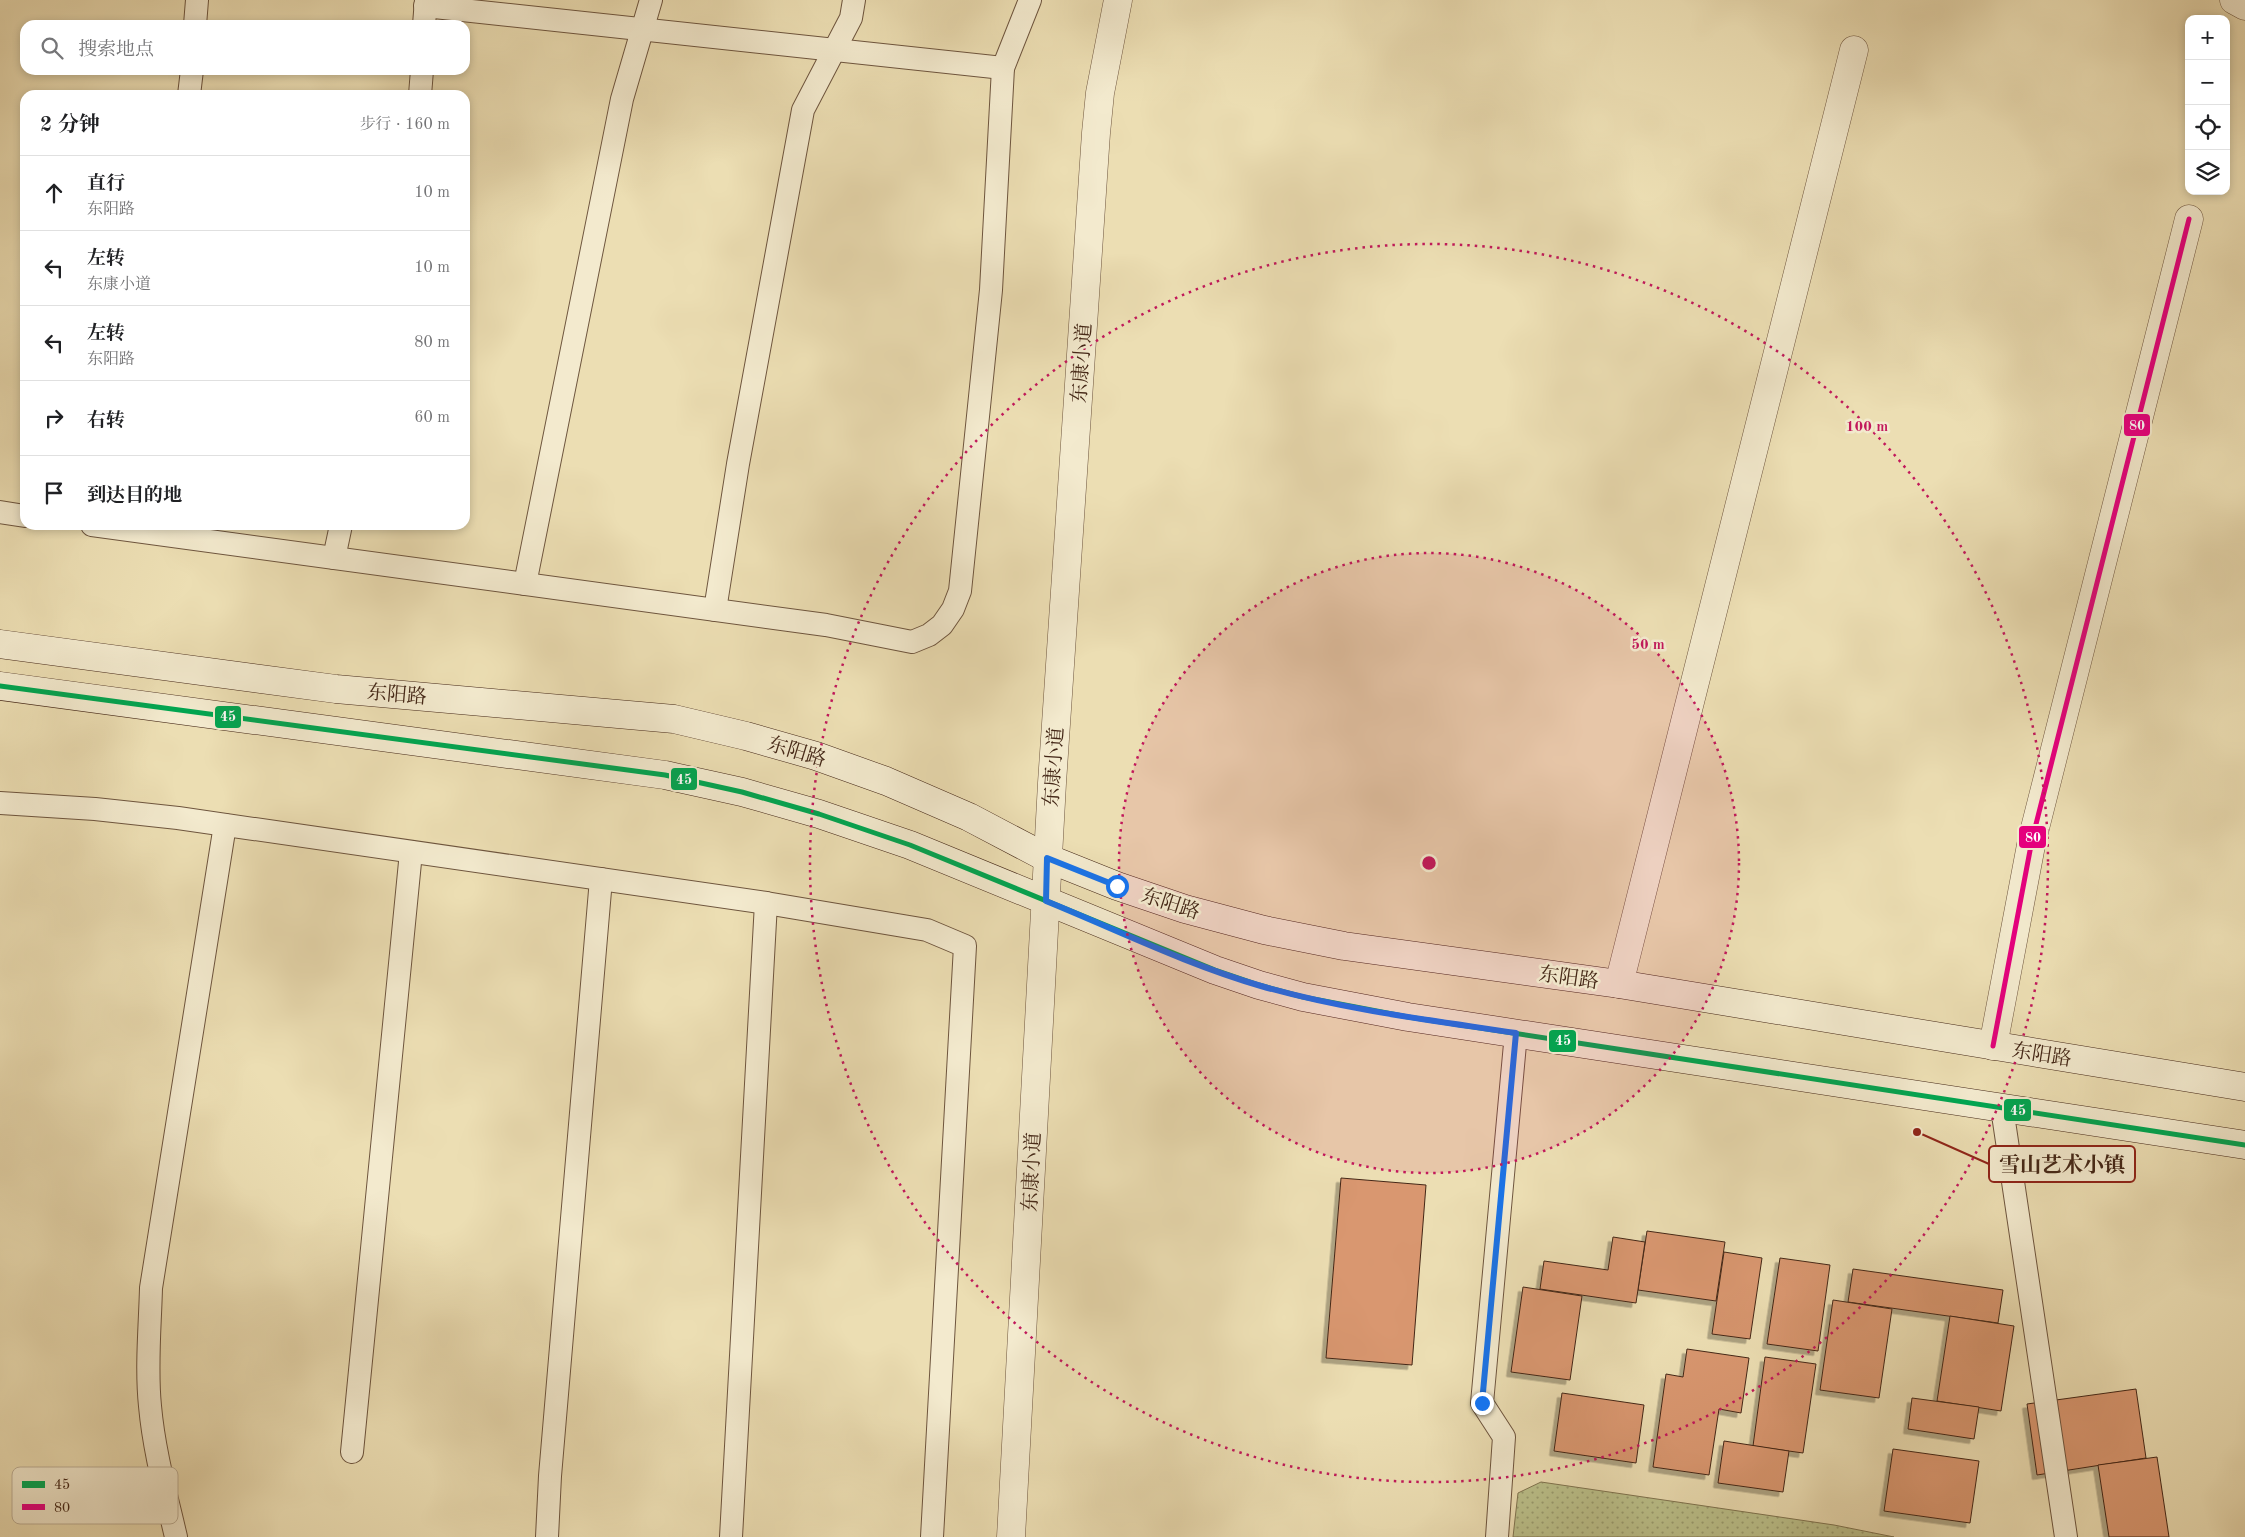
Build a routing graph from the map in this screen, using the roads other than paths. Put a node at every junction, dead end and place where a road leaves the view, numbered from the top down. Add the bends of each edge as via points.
1 (197, 0) edge
2 (651, 0) edge
3 (854, 0) edge
4 (1030, 0) edge
5 (1118, 0) edge
6 (2234, 0) edge
7 (2245, 6) edge
8 (425, 10) edge
9 (195, 20) edge
10 (642, 29) junction
11 (835, 50) junction
12 (1854, 50) dead end
13 (1003, 68) junction
14 (191, 75) edge
15 (422, 75) edge
16 (190, 90) edge
17 (420, 90) edge
18 (2189, 219) dead end
19 (0, 512) edge
20 (20, 515) edge
21 (134, 530) edge
22 (340, 530) edge
23 (334, 558) junction
24 (525, 584) junction
25 (715, 610) junction
26 (0, 644) edge
27 (0, 686) edge
28 (0, 804) edge
29 (225, 825) junction
30 (411, 852) junction
31 (1047, 858) junction
32 (602, 879) junction
33 (1046, 901) junction
34 (766, 902) junction
35 (1619, 984) junction
36 (1516, 1033) junction
37 (1992, 1046) junction
38 (2245, 1087) edge
39 (2002, 1108) junction
40 (2245, 1145) edge
41 (352, 1452) dead end
42 (160, 1467) edge
43 (173, 1524) edge
44 (176, 1537) edge
45 (547, 1537) edge
46 (731, 1537) edge
47 (932, 1537) edge
48 (1011, 1537) edge
49 (1497, 1537) edge
50 (2066, 1537) edge

1 - 9 lane
2 - 10 lane
3 - 11 lane via 851,18
4 - 13 lane
5 - 31 main road, 东康小道 via 1100,93 1096,133
6 - 7 main road
8 - 10 lane
10 - 11 lane
10 - 24 lane via 622,99
11 - 13 lane
11 - 25 lane via 803,110 738,464
12 - 35 main road
13 - 25 lane via 991,290 960,591 953,609 929,635 912,642 826,625
14 - 16 lane
15 - 17 lane
18 - 37 main road via 2032,840
19 - 20 lane
21 - 23 lane
22 - 23 lane
23 - 24 lane
24 - 25 lane
26 - 31 main road, 东阳路 via 336,689 674,719 808,754 886,781 969,817
27 - 33 main road via 665,775 742,792 818,814 910,846
28 - 29 lane via 96,810
29 - 30 lane
29 - 42 lane via 151,1288 149,1404
30 - 32 lane
30 - 41 lane
31 - 33 main road, 东康小道
31 - 35 main road, 东阳路 via 1184,909 1264,930 1344,946
32 - 34 lane
32 - 45 lane
33 - 36 main road via 1215,970 1277,990 1355,1008
33 - 48 main road, 东康小道
34 - 46 lane
34 - 47 lane via 927,930 965,946
35 - 37 main road, 东阳路
36 - 39 main road
36 - 49 lane via 1482,1403 1504,1437
37 - 38 main road, 东阳路
39 - 40 main road
39 - 50 lane
43 - 44 lane

